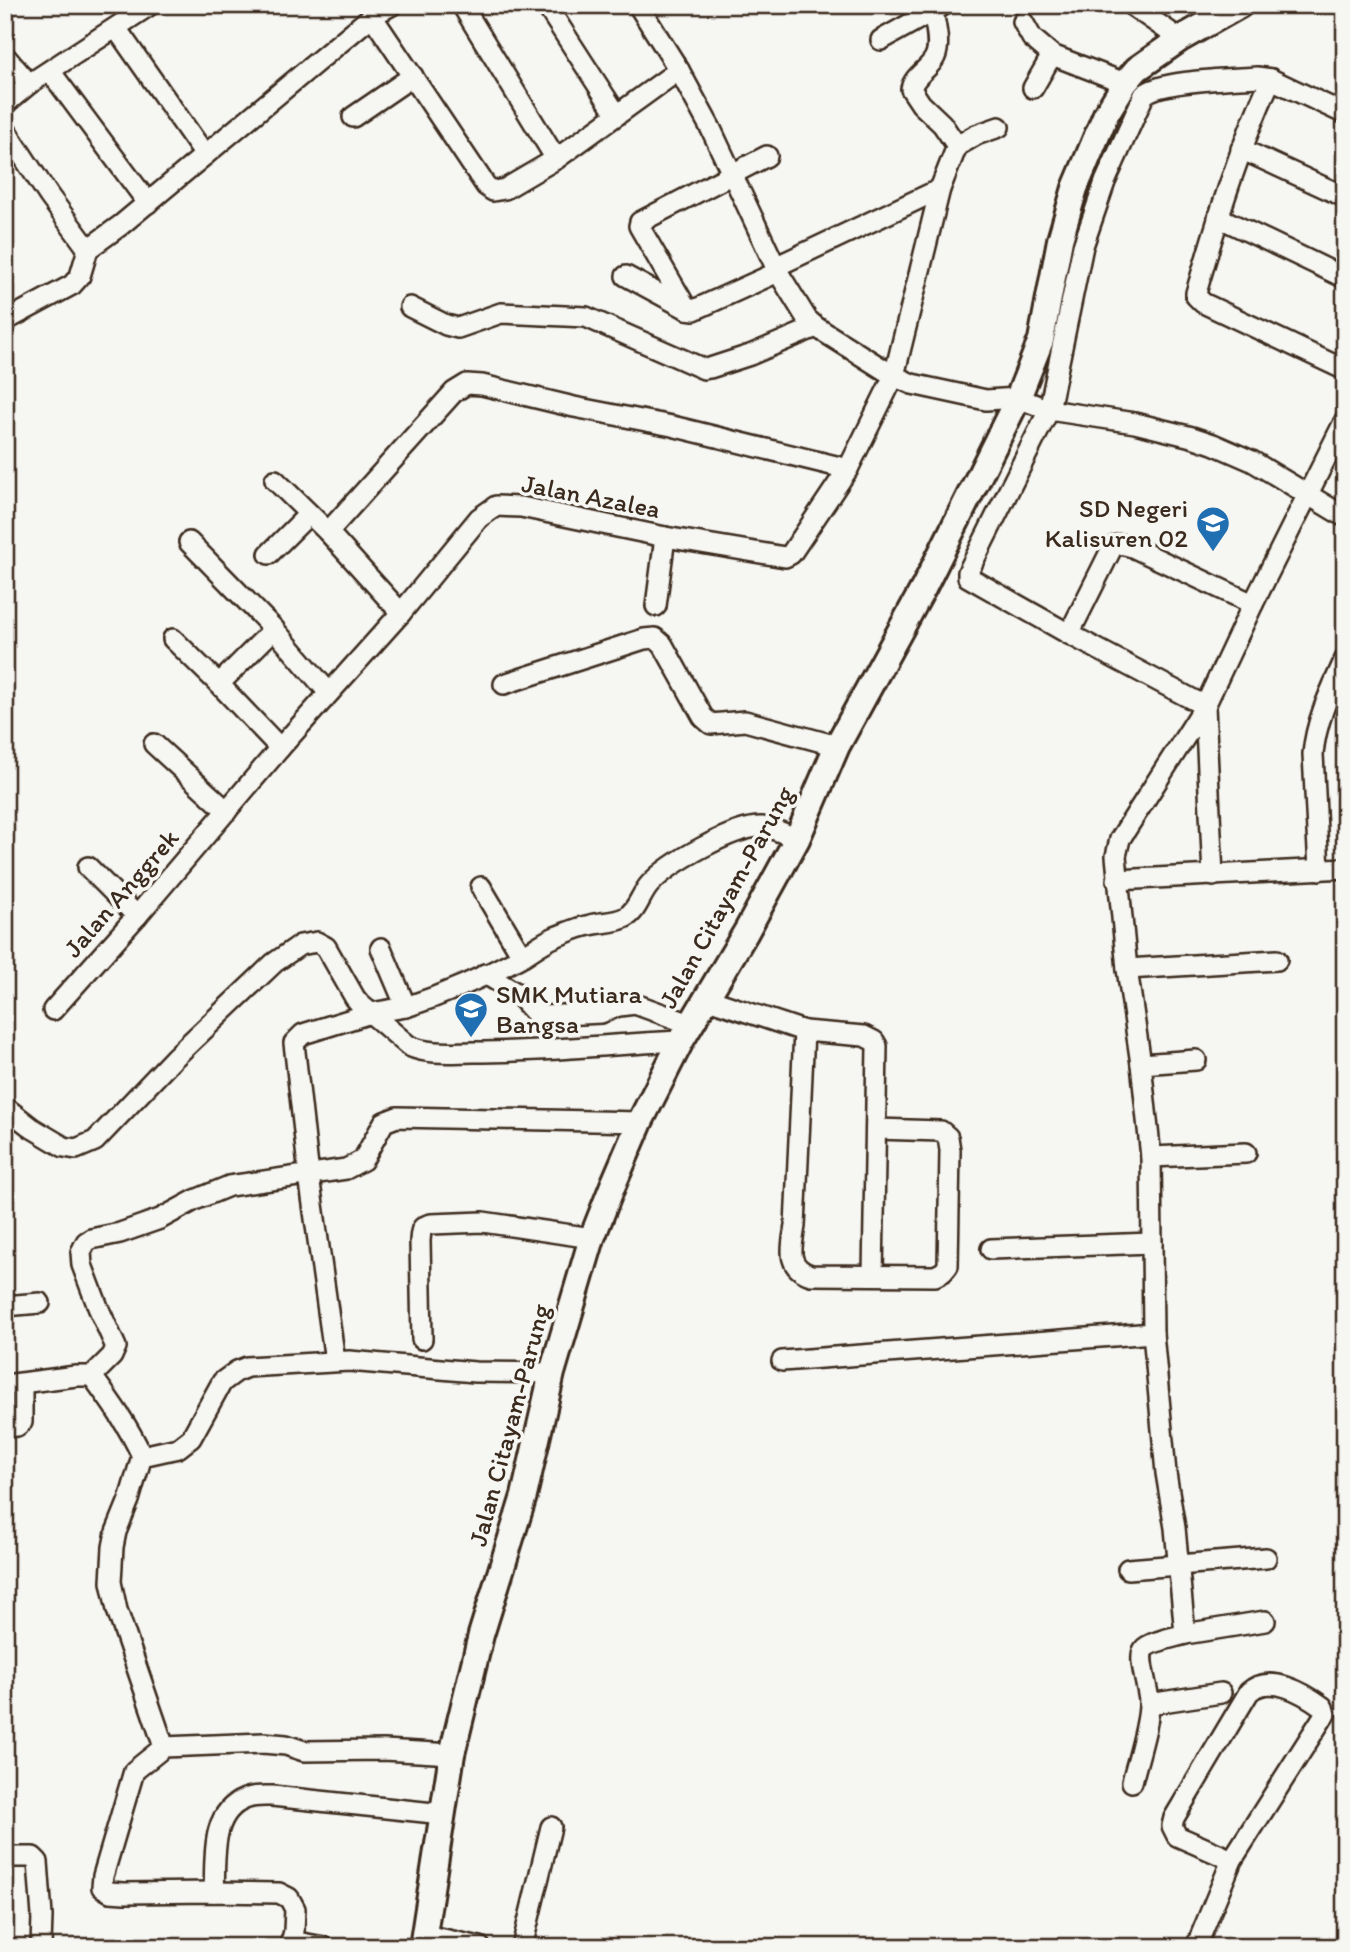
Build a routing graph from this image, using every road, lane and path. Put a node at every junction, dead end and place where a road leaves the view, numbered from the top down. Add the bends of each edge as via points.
1 (150, 5) edge
2 (392, 5) edge
3 (463, 5) edge
4 (546, 5) edge
5 (638, 5) edge
6 (1131, 5) edge
7 (1240, 5) edge
8 (939, 8) edge
9 (372, 16) junction
10 (1023, 22) dead end
11 (116, 28) junction
12 (1181, 39) junction
13 (881, 40) dead end
14 (1052, 55) junction
15 (5, 56) edge
16 (679, 70) junction
17 (50, 71) junction
18 (414, 76) junction
19 (1271, 79) junction
20 (1125, 83) junction
21 (29, 84) junction
22 (1033, 88) dead end
23 (5, 104) edge
24 (1345, 114) edge
25 (617, 115) junction
26 (353, 117) dead end
27 (999, 127) dead end
28 (5, 129) edge
29 (957, 146) junction
30 (1241, 149) junction
31 (205, 155) junction
32 (767, 156) dead end
33 (556, 159) junction
34 (731, 174) junction
35 (940, 188) junction
36 (1345, 197) edge
37 (148, 203) junction
38 (1218, 217) junction
39 (88, 248) junction
40 (777, 270) junction
41 (626, 276) dead end
42 (1345, 278) edge
43 (410, 307) dead end
44 (687, 309) junction
45 (5, 321) edge
46 (816, 327) junction
47 (1345, 370) edge
48 (894, 376) junction
49 (1018, 398) junction
50 (1049, 410) junction
51 (1345, 420) edge
52 (848, 468) junction
53 (275, 480) dead end
54 (1306, 495) junction
55 (309, 514) junction
56 (1345, 517) edge
57 (328, 532) junction
58 (665, 537) junction
59 (189, 542) dead end
60 (269, 554) dead end
61 (1253, 604) junction
62 (656, 606) dead end
63 (401, 613) junction
64 (274, 629) junction
65 (1069, 634) junction
66 (173, 639) dead end
67 (1345, 659) edge
68 (219, 684) junction
69 (504, 684) dead end
70 (329, 692) junction
71 (1205, 706) junction
72 (154, 744) dead end
73 (837, 746) junction
74 (280, 748) junction
75 (227, 811) junction
76 (797, 839) junction
77 (88, 867) dead end
78 (1345, 868) edge
79 (1319, 870) junction
80 (1213, 876) junction
81 (1117, 880) junction
82 (481, 887) dead end
83 (137, 916) junction
84 (381, 948) dead end
85 (522, 956) junction
86 (1277, 960) dead end
87 (1127, 970) junction
88 (485, 974) junction
89 (705, 998) junction
90 (406, 1007) junction
91 (53, 1010) dead end
92 (371, 1013) junction
93 (804, 1031) junction
94 (685, 1032) junction
95 (1196, 1060) dead end
96 (1141, 1064) junction
97 (5, 1107) edge
98 (640, 1122) junction
99 (876, 1129) junction
100 (1246, 1153) dead end
101 (1151, 1157) junction
102 (309, 1176) junction
103 (592, 1238) junction
104 (1152, 1243) junction
105 (991, 1249) dead end
106 (873, 1275) junction
107 (40, 1303) dead end
108 (5, 1306) edge
109 (1153, 1333) junction
110 (422, 1339) dead end
111 (335, 1361) junction
112 (782, 1361) dead end
113 (552, 1373) junction
114 (92, 1376) junction
115 (14, 1384) edge
116 (5, 1427) edge
117 (142, 1456) junction
118 (1266, 1558) dead end
119 (1179, 1565) junction
120 (1128, 1569) dead end
121 (1265, 1622) dead end
122 (1185, 1634) junction
123 (1221, 1693) dead end
124 (1149, 1703) junction
125 (164, 1746) junction
126 (452, 1754) junction
127 (1132, 1782) dead end
128 (443, 1814) junction
129 (551, 1826) dead end
130 (5, 1857) edge
131 (1232, 1860) junction
132 (214, 1892) junction
133 (423, 1941) edge
134 (291, 1944) edge
135 (41, 1947) edge
136 (324, 1947) edge
137 (480, 1947) edge
138 (522, 1947) edge
139 (1196, 1947) edge

1 - 11 street
2 - 9 street
3 - 33 street
4 - 25 street
5 - 16 street
6 - 12 street
7 - 12 main road, Jalan Citayam-Parung
8 - 13 street
8 - 29 street via 935,56 911,89
9 - 18 street
9 - 31 street
10 - 14 street via 1032,38
11 - 17 street
11 - 31 street
12 - 20 main road, Jalan Citayam-Parung via 1137,69
14 - 20 street
14 - 22 street
15 - 21 street
16 - 25 street
16 - 34 street
17 - 21 street
17 - 37 street
18 - 26 street
18 - 33 street via 491,190 505,188
19 - 24 street
19 - 30 street
19 - 50 street via 1167,85 1144,95 1083,246
20 - 49 main road, Jalan Citayam-Parung via 1106,114 1075,188 1041,340
21 - 23 street
25 - 33 street
27 - 29 street
28 - 39 street
29 - 35 street, Jalan Azalea
30 - 36 street
30 - 38 street
31 - 37 street
32 - 34 street
34 - 40 street
34 - 44 street via 640,222
35 - 40 street
35 - 48 street, Jalan Azalea
37 - 39 street
38 - 42 street
38 - 47 street via 1196,293 1199,300
39 - 45 street via 72,285
40 - 44 street via 694,310
40 - 46 street
41 - 44 street
43 - 46 street via 458,328 500,313 586,317 704,369
46 - 48 street
48 - 49 street via 950,394 986,400
48 - 52 street, Jalan Azalea
49 - 50 street
49 - 73 main road, Jalan Citayam-Parung via 925,587
50 - 54 street via 1192,437 1252,461
50 - 65 street via 967,576
51 - 54 street
52 - 57 street via 467,384 454,392
52 - 58 street, Jalan Azalea via 788,556
53 - 55 street
54 - 56 street
54 - 61 street
55 - 57 street
55 - 60 street
57 - 63 street
58 - 62 street
58 - 63 street, Jalan Azalea via 539,509 496,506 479,518
59 - 64 street
61 - 65 street via 1117,544
61 - 71 street
63 - 70 street, Jalan Azalea
64 - 68 street
64 - 70 street
65 - 71 street
66 - 68 street
67 - 79 street via 1322,709 1314,740
68 - 74 street
69 - 73 street via 655,638 711,724 745,721
70 - 74 street, Jalan Azalea
71 - 80 street
71 - 81 street via 1120,839
72 - 75 street
73 - 76 main road, Jalan Citayam-Parung
74 - 75 street, Jalan Azalea
75 - 83 street, Jalan Anggrek
76 - 85 street via 761,827 727,834 669,867 624,919 586,925
76 - 89 main road, Jalan Citayam-Parung
77 - 83 street
78 - 79 street
79 - 80 street
80 - 81 street
81 - 87 street
82 - 85 street
83 - 91 street, Jalan Anggrek
84 - 90 street
85 - 88 street
86 - 87 street
87 - 96 street
88 - 90 street
88 - 94 street via 518,994 536,1014 601,1013 635,1004
89 - 93 street
89 - 94 main road, Jalan Citayam-Parung
90 - 92 street
92 - 94 street via 410,1046 441,1052 525,1052
92 - 97 street via 355,998 326,947 306,943 274,963 95,1141 76,1149 64,1147
92 - 102 street via 303,1034 295,1043
93 - 99 street via 864,1036 874,1041
93 - 106 street via 794,1263 811,1275
94 - 98 main road, Jalan Citayam-Parung
95 - 96 street
96 - 101 street
98 - 102 street via 397,1117 384,1122 362,1160 346,1169
98 - 103 main road, Jalan Citayam-Parung
99 - 106 street
99 - 106 street via 941,1130 948,1137 949,1260 945,1270 935,1276
100 - 101 street
101 - 104 street
102 - 111 street
102 - 114 street via 229,1186 160,1219 86,1242 82,1265 116,1347
103 - 110 street via 483,1222 423,1226
103 - 113 main road, Jalan Citayam-Parung
104 - 105 street
104 - 109 street
107 - 108 street
109 - 112 street
109 - 119 street
111 - 113 street
111 - 117 street via 237,1371 222,1382 191,1438 178,1448
113 - 126 main road, Jalan Citayam-Parung via 524,1496 481,1635
114 - 115 street
114 - 117 street
115 - 116 street via 22,1422
117 - 125 street via 116,1532 111,1582
118 - 119 street
119 - 120 street
119 - 122 street
121 - 122 street
122 - 124 street via 1143,1650
123 - 124 street
124 - 127 street
125 - 126 street via 263,1743 304,1751
125 - 132 street via 134,1771 102,1887 116,1893
126 - 128 main road, Jalan Citayam-Parung
128 - 132 street via 272,1796 246,1798 229,1809 220,1824
128 - 133 main road, Jalan Citayam-Parung
129 - 138 street
130 - 135 street via 33,1857 38,1862
131 - 131 street via 1177,1836 1172,1822 1254,1687 1266,1683 1307,1695 1325,1710 1320,1722
131 - 139 street
132 - 134 street via 286,1896 295,1909
133 - 137 street
134 - 136 street

